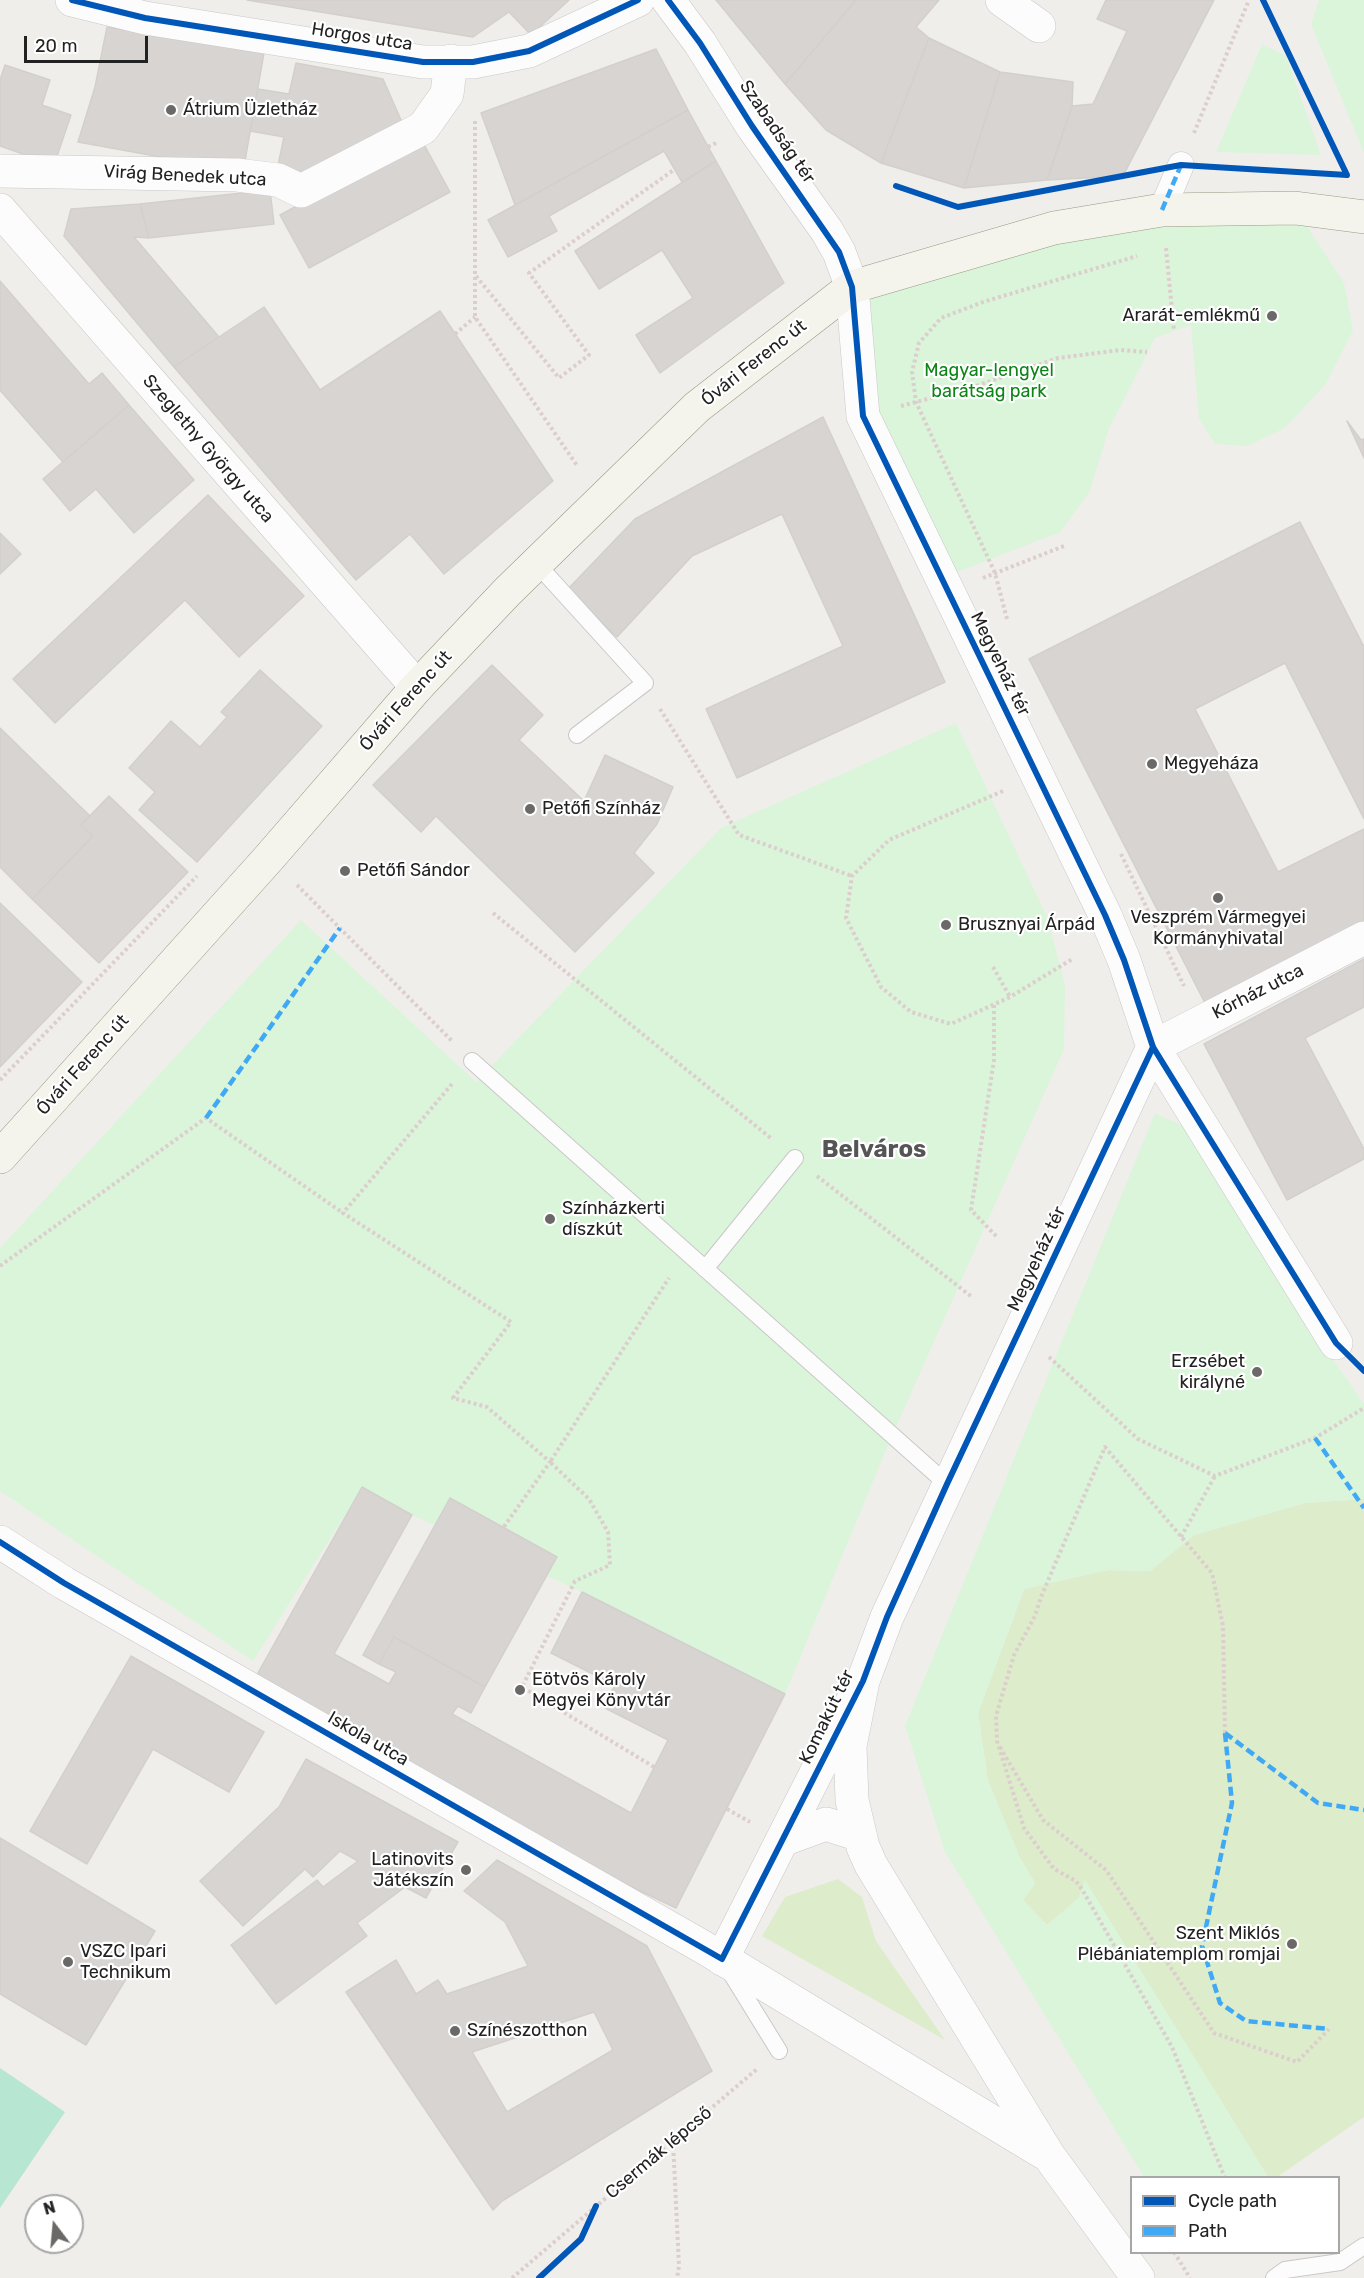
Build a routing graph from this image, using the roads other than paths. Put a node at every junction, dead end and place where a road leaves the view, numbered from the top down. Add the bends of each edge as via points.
1 (72, 0) edge
2 (638, 0) edge
3 (668, 0) edge
4 (1002, 0) edge
5 (1039, 26) dead end
6 (451, 61) junction
7 (1181, 165) road end
8 (0, 171) edge
9 (0, 210) edge
10 (1162, 210) junction
11 (1364, 217) edge
12 (852, 287) junction
13 (536, 563) junction
14 (417, 687) junction
15 (577, 735) dead end
16 (1364, 938) edge
17 (1153, 1047) junction
18 (471, 1061) road end
19 (0, 1157) edge
20 (795, 1158) road end
21 (705, 1269) junction
22 (1336, 1343) dead end
23 (947, 1484) junction
24 (0, 1542) edge
25 (863, 1681) junction
26 (860, 1835) junction
27 (782, 1840) junction
28 (722, 1959) junction
29 (778, 2051) road end
30 (1048, 2156) junction
31 (1364, 2246) edge
32 (1138, 2278) edge
33 (1274, 2278) edge

1 - 6 street, Horgos utca via 145,18 423,62
2 - 6 street, Horgos utca via 529,51 473,62
3 - 12 street, Szabadság tér via 827,231
4 - 5 street
6 - 8 street, Virág Benedek utca via 447,94 423,128 301,191 278,180 237,175
7 - 10 street
9 - 14 street, Szeglethy György utca
10 - 11 main road via 1295,208
10 - 12 main road via 1054,228
12 - 13 main road, Óvári Ferenc út via 697,407
12 - 17 street, Megyeház tér via 863,416 1105,915
13 - 14 main road, Óvári Ferenc út
13 - 15 lane via 645,683
14 - 19 main road, Óvári Ferenc út
16 - 17 street, Kórház utca
17 - 22 street, Megyeház tér
17 - 23 street, Megyeház tér
18 - 21 lane
20 - 21 lane
21 - 23 lane
23 - 25 street, Komakút tér via 887,1617
24 - 28 street, Iskola utca via 64,1583
25 - 26 street, Komakút tér via 849,1746 852,1800
25 - 27 street, Komakút tér
26 - 27 street via 826,1824
26 - 30 street, Komakút tér via 871,1865
27 - 28 street, Komakút tér
28 - 29 lane
28 - 30 street
30 - 32 street, Komakút tér
31 - 33 lane via 1340,2262 1285,2270

